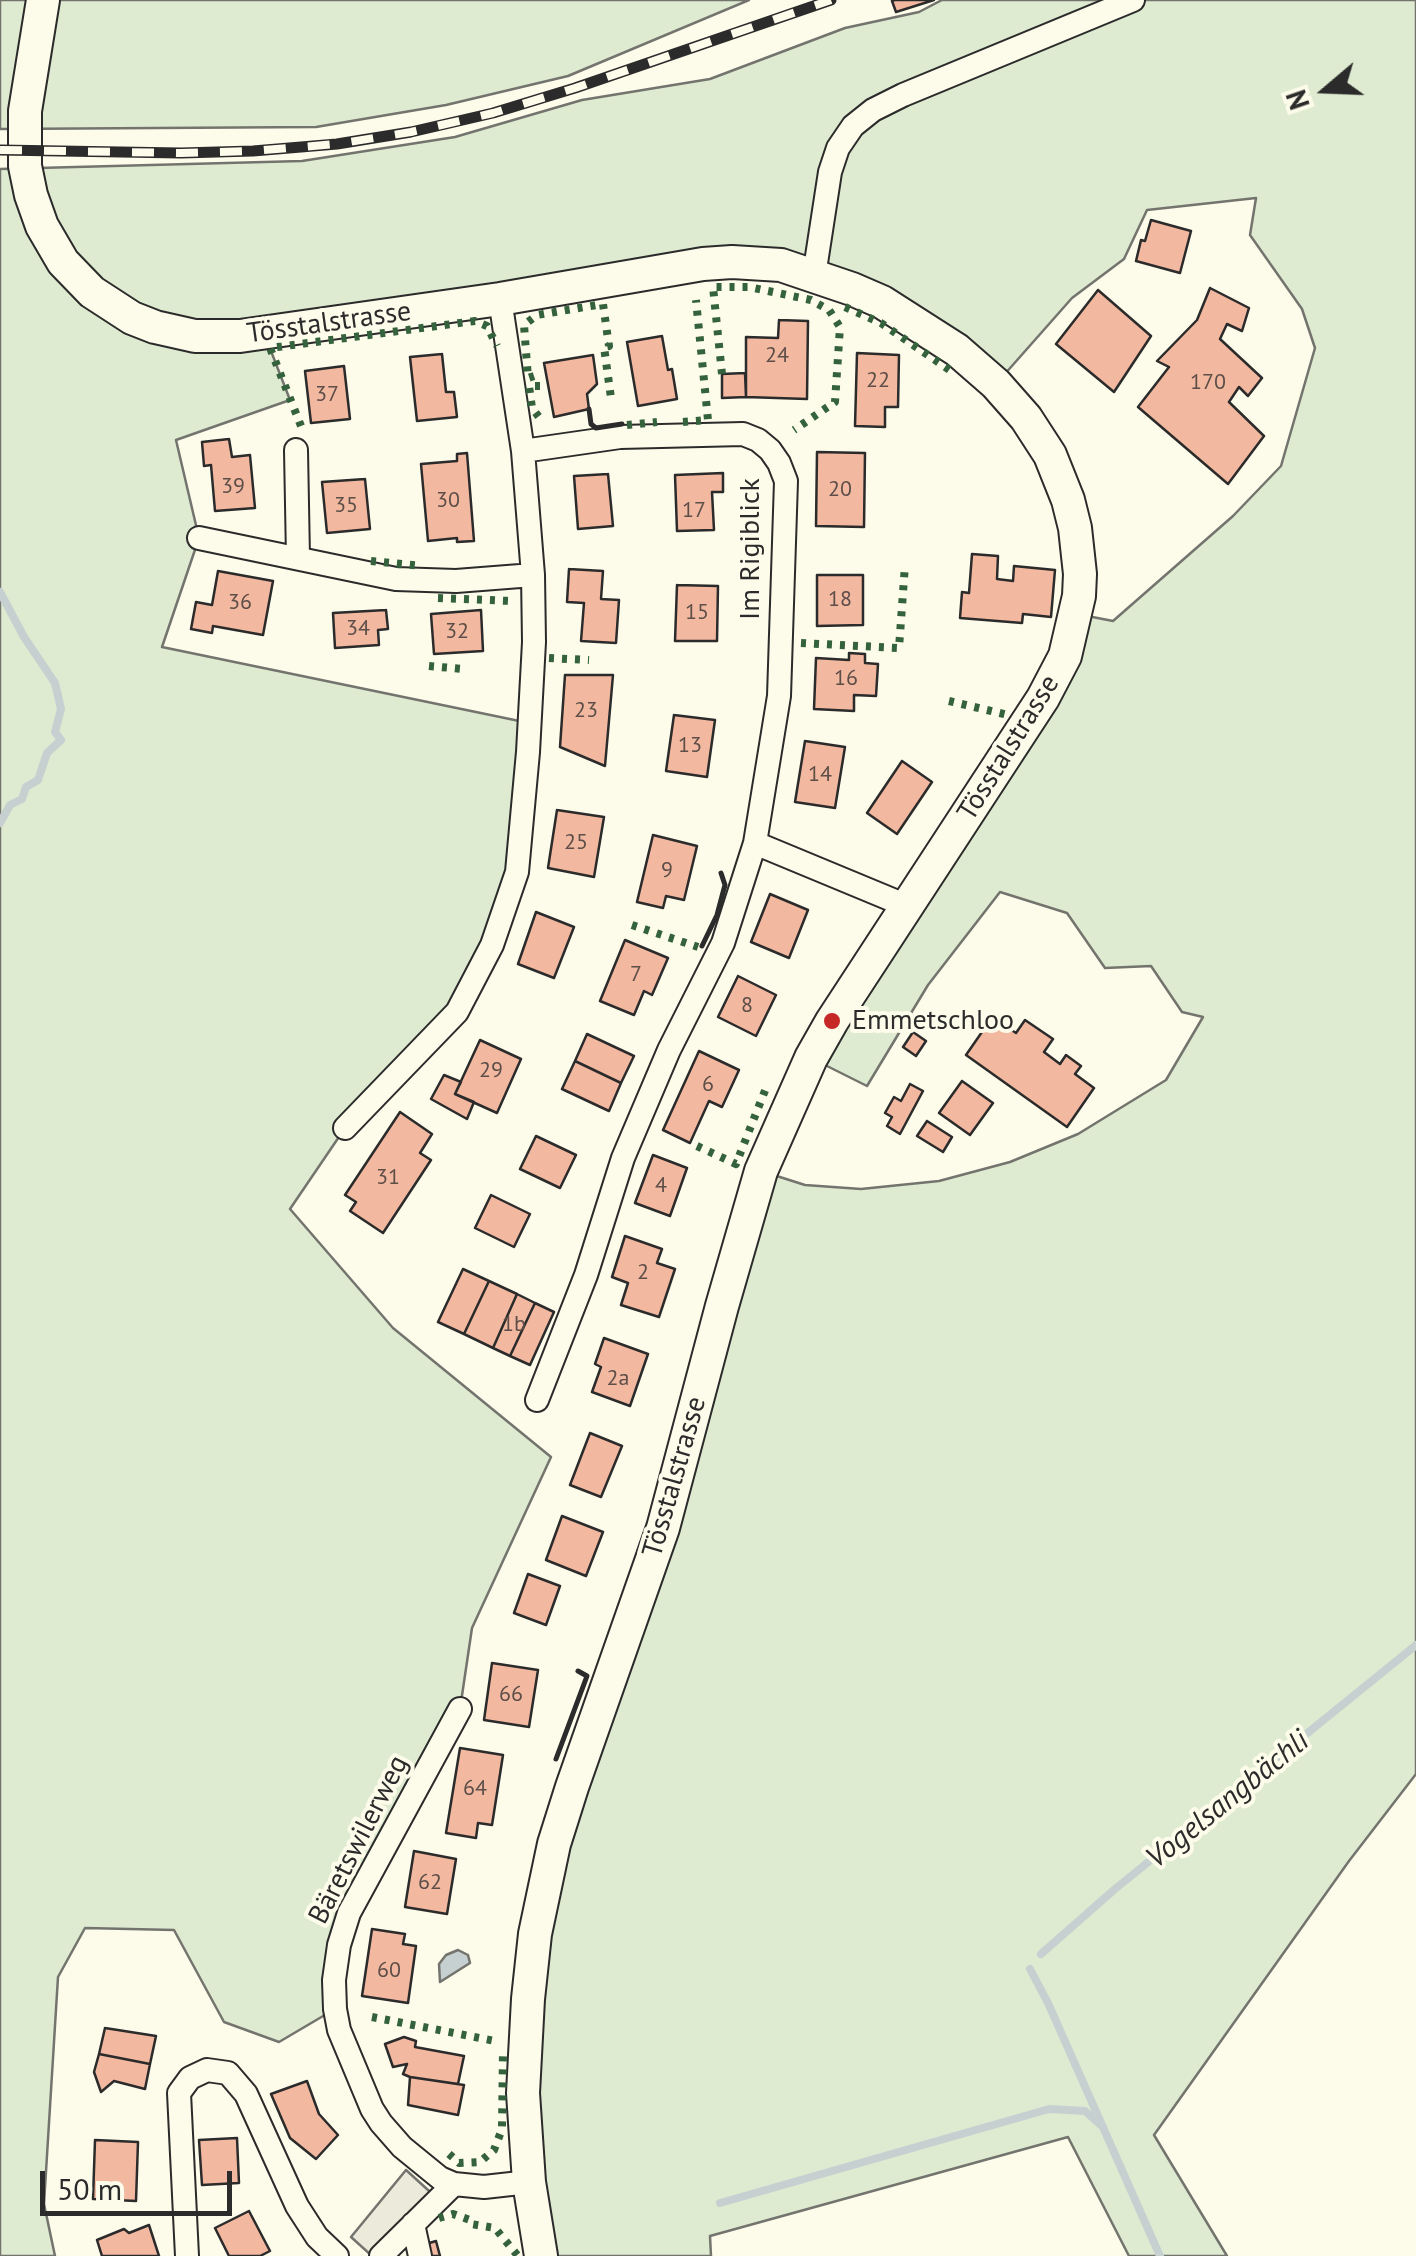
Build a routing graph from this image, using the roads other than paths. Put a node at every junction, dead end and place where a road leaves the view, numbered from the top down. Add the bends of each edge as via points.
1 (43, 0) edge
2 (1133, 0) edge
3 (814, 276) junction
4 (500, 299) junction
5 (296, 450) dead end
6 (523, 451) junction
7 (199, 538) dead end
8 (298, 558) junction
9 (533, 575) junction
10 (755, 843) junction
11 (907, 906) junction
12 (345, 1128) dead end
13 (537, 1400) dead end
14 (460, 1709) dead end
15 (529, 2182) junction
16 (454, 2184) junction
17 (414, 2224) junction
18 (187, 2256) edge
19 (337, 2256) edge
20 (381, 2256) edge
21 (420, 2256) edge
22 (541, 2256) edge

1 - 4 main road, Tösstalstrasse via 25,111 28,184 63,262 113,308 155,327 226,336
2 - 3 street via 903,95 853,126 830,172
3 - 4 main road, Tösstalstrasse via 781,265 720,262
3 - 11 main road, Tösstalstrasse via 918,323 996,384 1050,455 1075,528 1079,596 1066,656
4 - 6 street
5 - 8 street
6 - 9 street
6 - 10 street, Im Rigiblick via 620,437 744,434 779,462 786,481 779,696
7 - 8 street
8 - 9 street via 396,579
9 - 12 street via 517,872 492,945 457,1012
10 - 11 street
10 - 13 street, Im Rigiblick via 722,943 624,1158
11 - 15 main road, Tösstalstrasse via 811,1058 761,1171 663,1528 554,1844 528,1998 523,2093
14 - 16 street, Bäretswilerweg via 349,1912 334,1980 339,2030 372,2109 402,2147
15 - 16 street
15 - 22 main road, Tösstalstrasse
16 - 17 street
17 - 20 street
17 - 21 street
18 - 19 street via 179,2093 207,2070 228,2073 246,2094 297,2206

